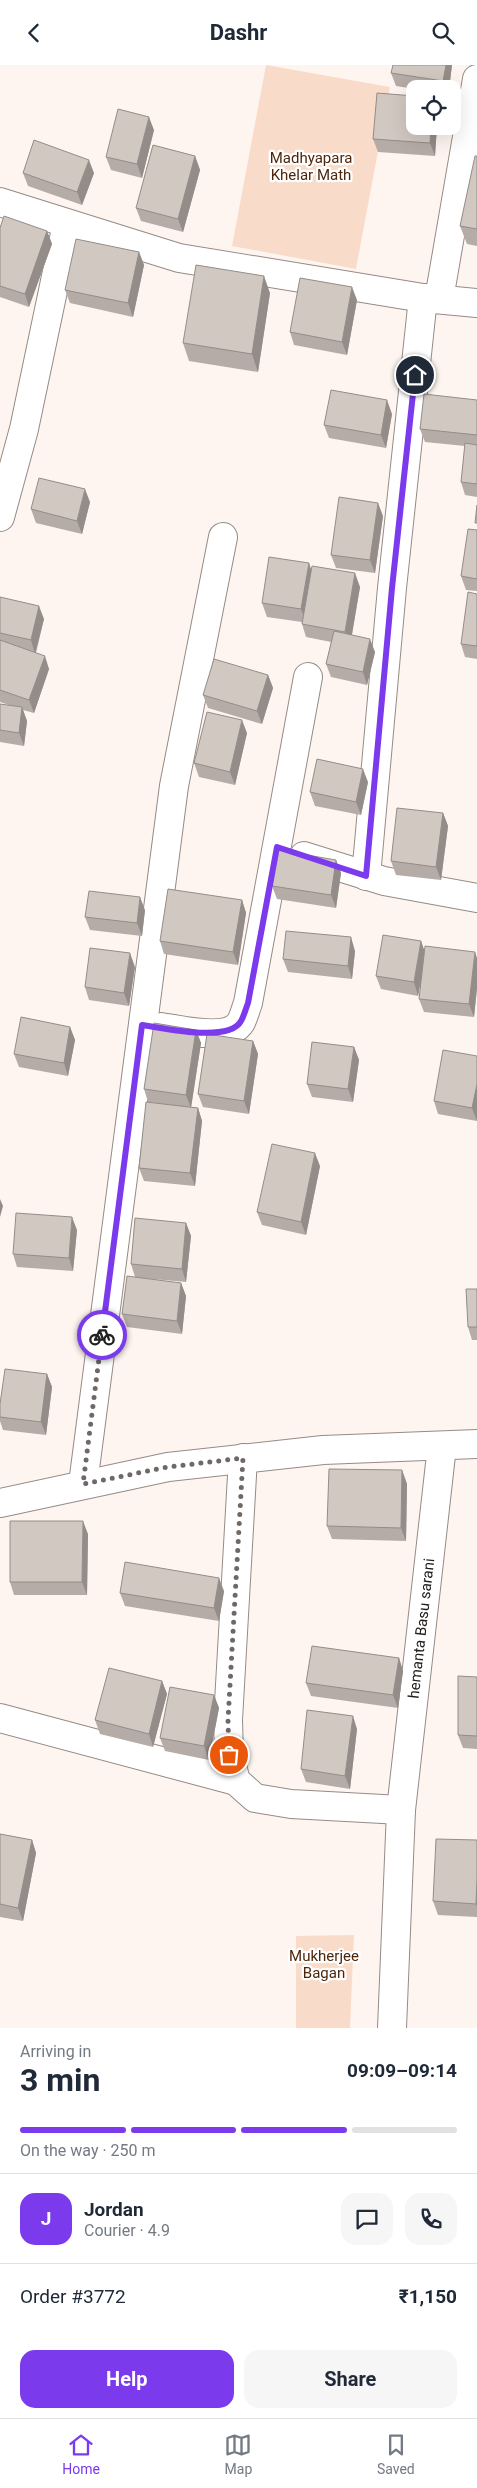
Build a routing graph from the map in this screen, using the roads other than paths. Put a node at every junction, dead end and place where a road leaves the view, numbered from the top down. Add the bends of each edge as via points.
1 (477, 79) edge
2 (0, 202) edge
3 (67, 224) junction
4 (431, 299) junction
5 (477, 303) edge
6 (0, 517) edge
7 (223, 537) dead end
8 (308, 677) dead end
9 (277, 847) junction
10 (366, 876) junction
11 (477, 898) edge
12 (142, 1025) junction
13 (477, 1443) edge
14 (442, 1446) junction
15 (243, 1458) junction
16 (83, 1484) junction
17 (0, 1503) edge
18 (0, 1718) edge
19 (236, 1781) junction
20 (401, 1810) junction
21 (392, 2028) edge

1 - 4 street
2 - 3 street
3 - 4 street via 179,258
3 - 6 street via 24,429
4 - 5 street
4 - 10 street via 392,588
7 - 12 street via 174,786
8 - 9 street
9 - 10 street
9 - 12 street via 248,1003 241,1023 229,1031 208,1033
10 - 11 street via 417,889
12 - 16 street
13 - 14 street
14 - 15 street via 323,1449
14 - 20 street, hemanta Basu sarani
15 - 16 street via 168,1467
15 - 19 street via 228,1720 229,1755
16 - 17 street
18 - 19 street
19 - 20 street via 255,1798 282,1803
20 - 21 street, hemanta Basu sarani

